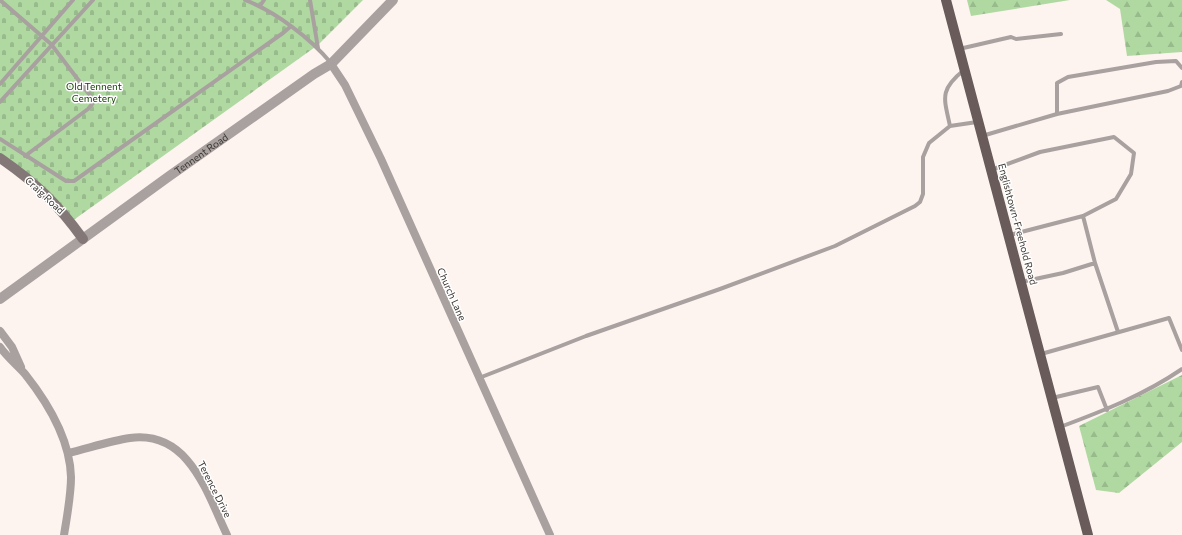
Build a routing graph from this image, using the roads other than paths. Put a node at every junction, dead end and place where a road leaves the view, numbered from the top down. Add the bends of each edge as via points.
1 (0, 0) edge
2 (73, 0) edge
3 (93, 0) edge
4 (246, 0) edge
5 (264, 0) edge
6 (310, 0) edge
7 (393, 0) edge
8 (946, 0) edge
9 (260, 6) junction
10 (290, 27) junction
11 (1061, 34) dead end
12 (42, 36) junction
13 (52, 44) junction
14 (318, 48) junction
15 (959, 49) junction
16 (331, 64) junction
17 (1182, 68) edge
18 (964, 70) junction
19 (1182, 82) edge
20 (0, 84) edge
21 (0, 102) edge
22 (1057, 114) junction
23 (978, 122) junction
24 (950, 126) junction
25 (982, 136) junction
26 (0, 139) edge
27 (25, 156) junction
28 (0, 158) edge
29 (991, 170) junction
30 (1083, 216) junction
31 (1009, 235) junction
32 (84, 239) junction
33 (1095, 263) junction
34 (1021, 282) junction
35 (0, 299) edge
36 (0, 331) edge
37 (1118, 332) junction
38 (0, 347) edge
39 (1182, 350) edge
40 (1040, 354) junction
41 (1182, 369) edge
42 (24, 373) junction
43 (479, 378) junction
44 (1051, 398) junction
45 (1107, 410) junction
46 (1060, 428) junction
47 (68, 453) junction
48 (64, 535) edge
49 (227, 535) edge
50 (550, 535) edge
51 (1088, 535) edge

1 - 12 lane
2 - 12 lane
3 - 13 lane
4 - 9 lane
5 - 9 lane
6 - 14 lane
7 - 16 street, Tennent Road
8 - 15 main road, Englishtown-Freehold Road
9 - 10 lane
10 - 14 lane
10 - 27 lane via 74,181 66,181
11 - 15 lane via 1016,39 1011,37
12 - 13 lane
12 - 20 lane
13 - 21 lane
13 - 27 lane via 92,98 93,103
14 - 16 lane
15 - 18 main road, Englishtown-Freehold Road
16 - 32 street, Tennent Road via 307,78 168,176
16 - 43 street, Church Lane via 346,85
17 - 22 lane via 1176,61 1156,62 1068,77 1057,82
18 - 23 main road, Englishtown-Freehold Road
18 - 24 lane via 947,86 945,100
19 - 22 lane via 1181,86 1168,91
22 - 25 lane
23 - 24 lane
23 - 25 main road, Englishtown-Freehold Road
24 - 43 lane via 929,143 924,152 923,194 915,206 835,246 586,336
25 - 29 main road, Englishtown-Freehold Road
26 - 27 lane
28 - 32 main road, Craig Road via 55,202
29 - 30 lane via 1040,152 1114,137 1134,153 1131,174 1116,199
29 - 31 main road, Englishtown-Freehold Road
30 - 31 lane
30 - 33 lane
31 - 34 main road, Englishtown-Freehold Road
32 - 35 street, Tennent Road
33 - 34 lane
33 - 37 lane
34 - 40 main road, Englishtown-Freehold Road
36 - 42 street via 12,347
37 - 39 lane via 1168,318
37 - 40 lane
38 - 42 street
40 - 44 main road, Englishtown-Freehold Road
41 - 45 lane via 1162,383
42 - 47 street via 49,410
43 - 50 street, Church Lane
44 - 45 lane via 1098,387
44 - 46 main road, Englishtown-Freehold Road
45 - 46 lane
46 - 51 main road, Englishtown-Freehold Road
47 - 48 street via 71,477
47 - 49 street, Terence Drive via 130,438 149,438 166,443 181,452 194,467

